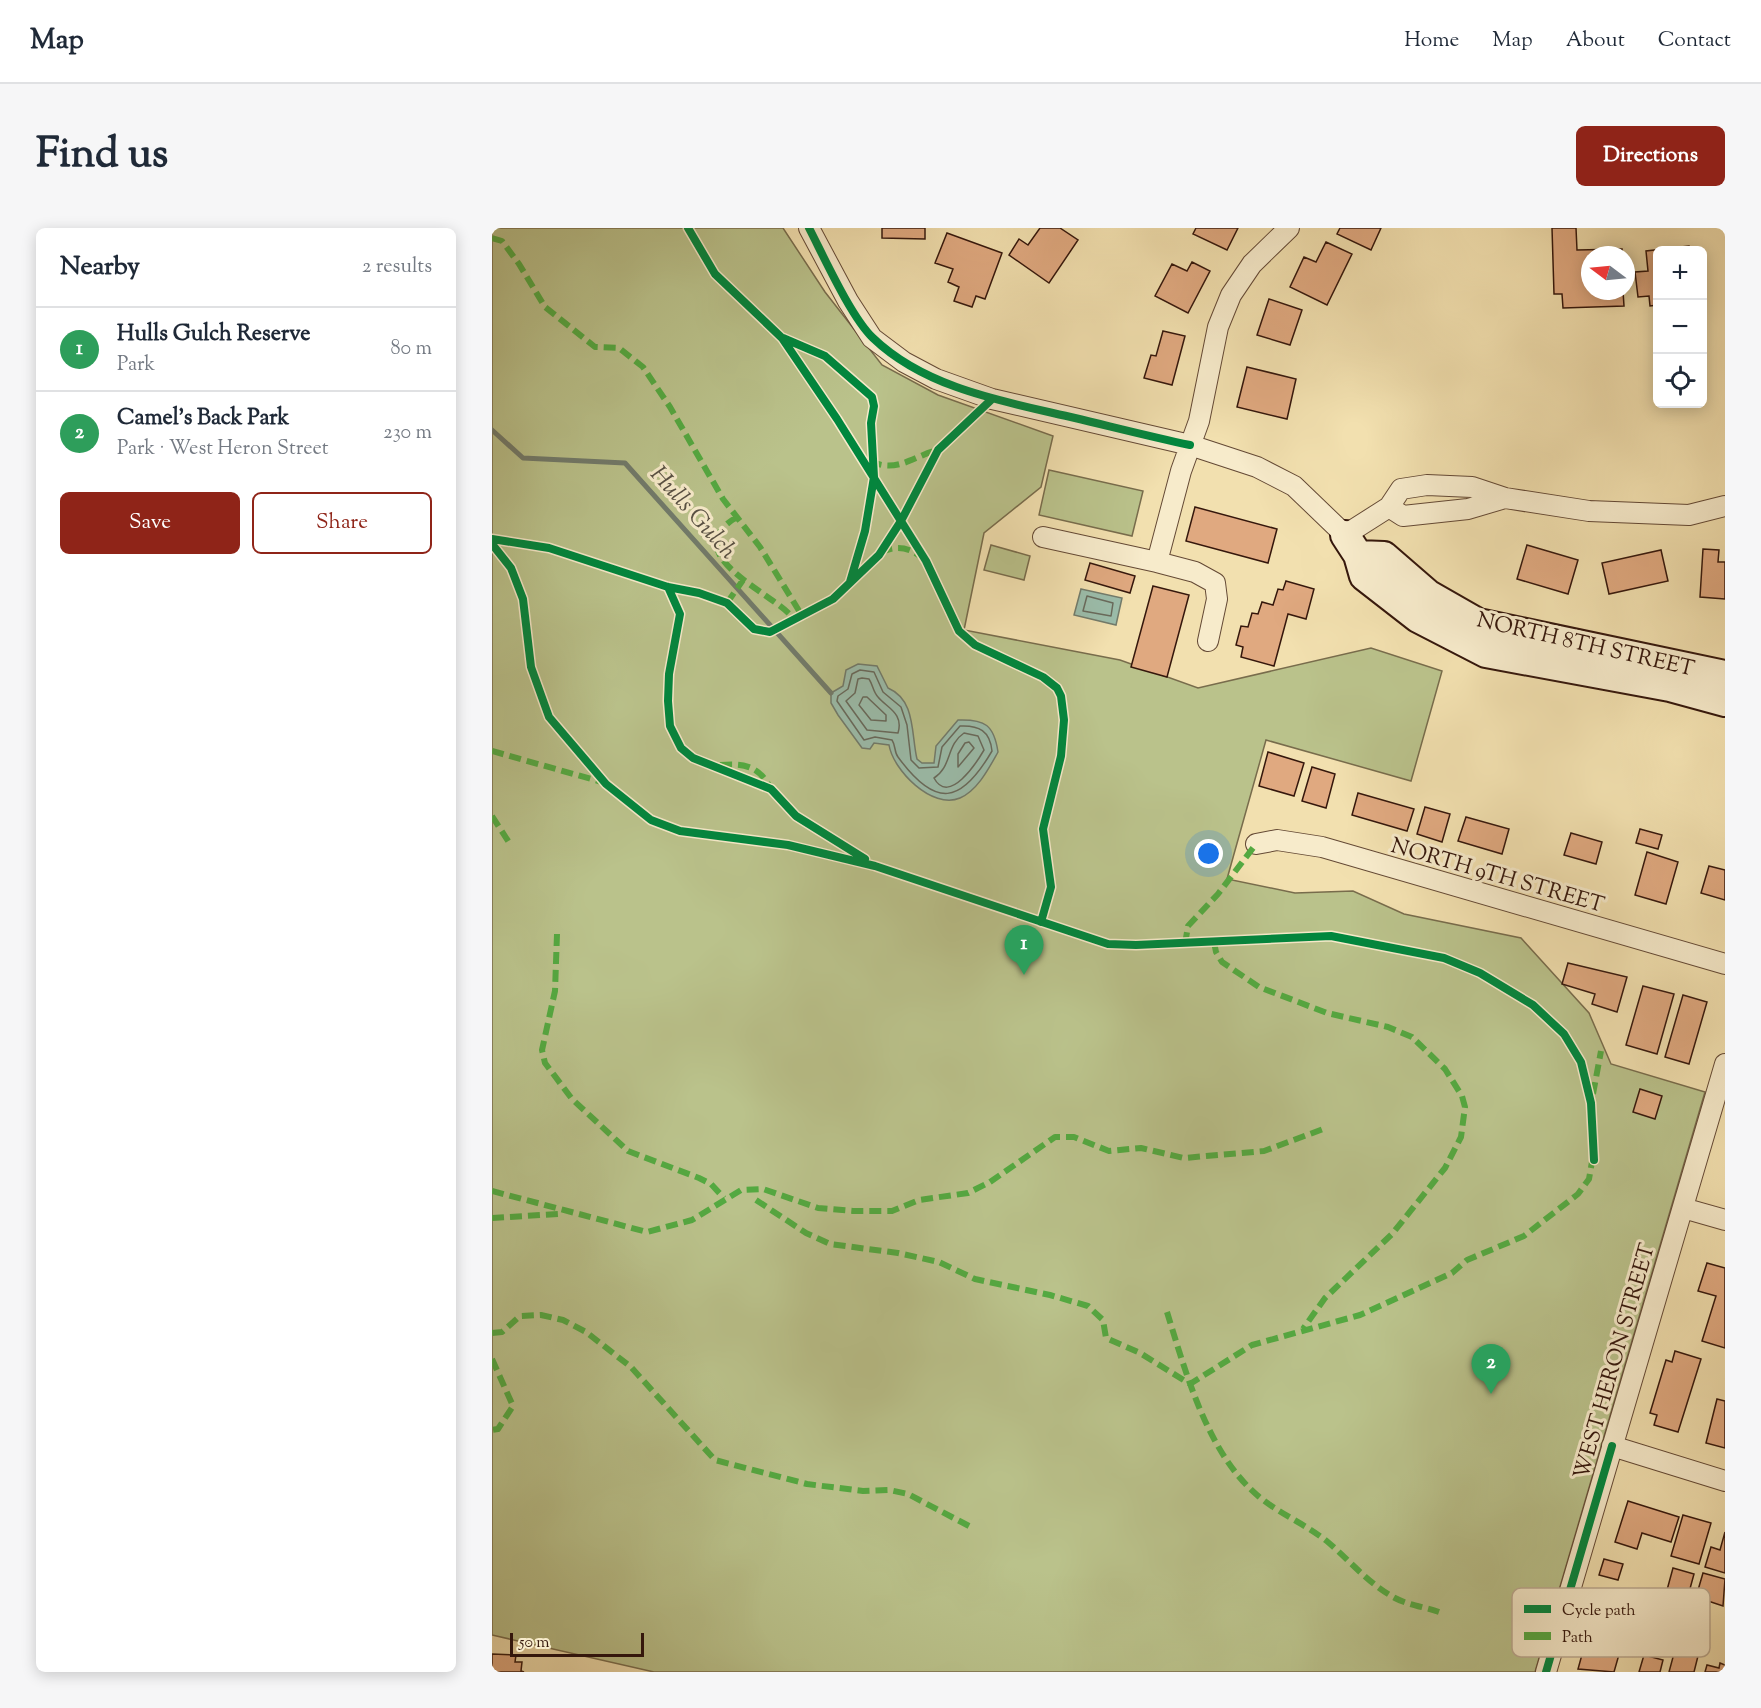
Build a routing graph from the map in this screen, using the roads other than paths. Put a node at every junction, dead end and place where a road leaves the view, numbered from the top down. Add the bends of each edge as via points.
1 (809, 228) edge
2 (1289, 228) edge
3 (1190, 445) junction
4 (1505, 498) junction
5 (1725, 506) edge
6 (1389, 507) junction
7 (1043, 537) dead end
8 (1352, 545) junction
9 (1157, 562) junction
10 (1208, 641) dead end
11 (1725, 675) edge
12 (1725, 702) edge
13 (1256, 844) dead end
14 (1725, 964) edge
15 (1725, 1064) edge
16 (1683, 1208) junction
17 (1725, 1220) edge
18 (1612, 1446) junction
19 (1725, 1481) edge
20 (1571, 1588) edge
21 (1550, 1657) edge
22 (1546, 1672) edge

1 - 3 street, NORTH 8TH STREET via 872,338 904,362 936,379 992,399
2 - 3 street via 1252,264 1231,295 1218,327 1199,421
3 - 8 street, NORTH 8TH STREET via 1257,467 1294,486
3 - 9 street
4 - 5 street via 1589,511 1689,515
4 - 6 street via 1468,509 1403,516
4 - 6 street via 1472,487 1427,485 1401,489
6 - 8 street
7 - 9 street
8 - 11 street, NORTH 8TH STREET via 1384,556 1429,595 1478,623
8 - 12 street, NORTH 8TH STREET via 1364,576 1418,618 1486,653 1670,687
9 - 10 street via 1203,575 1215,583 1217,599
13 - 14 street, NORTH 9TH STREET via 1277,840 1322,847
15 - 16 street, WEST HERON STREET
16 - 17 street
16 - 18 street, WEST HERON STREET
18 - 19 street
18 - 20 street, WEST HERON STREET
21 - 22 street, WEST HERON STREET

